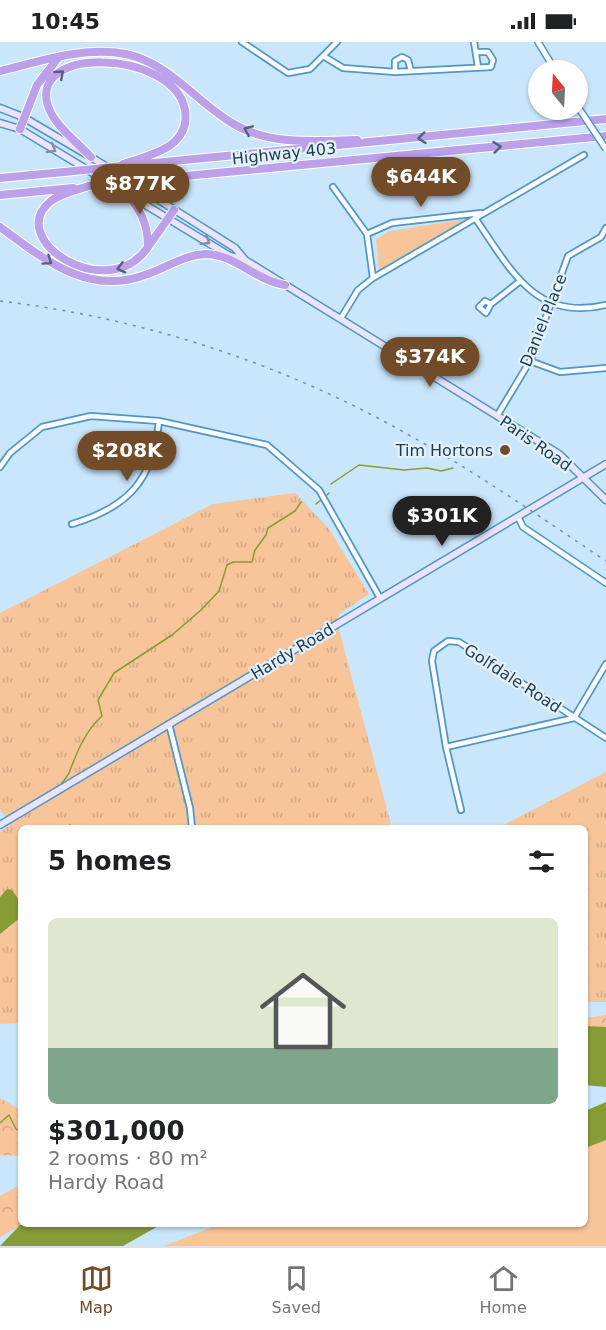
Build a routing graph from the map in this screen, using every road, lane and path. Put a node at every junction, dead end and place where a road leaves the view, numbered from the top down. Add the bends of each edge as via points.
1 (243, 42) edge
2 (337, 42) edge
3 (474, 42) edge
4 (537, 42) edge
5 (477, 52) junction
6 (60, 57) junction
7 (325, 57) junction
8 (549, 60) edge
9 (477, 67) junction
10 (0, 71) edge
11 (411, 71) junction
12 (394, 72) junction
13 (0, 108) edge
14 (23, 117) junction
15 (606, 119) edge
16 (587, 120) edge
17 (0, 123) edge
18 (20, 129) junction
19 (606, 136) edge
20 (389, 141) junction
21 (606, 149) edge
22 (584, 155) dead end
23 (90, 157) junction
24 (130, 164) junction
25 (0, 178) edge
26 (89, 186) junction
27 (333, 187) dead end
28 (123, 190) junction
29 (0, 195) edge
30 (174, 210) junction
31 (483, 213) junction
32 (169, 218) junction
33 (475, 218) junction
34 (0, 227) edge
35 (606, 228) edge
36 (367, 234) junction
37 (603, 237) edge
38 (148, 247) junction
39 (246, 260) junction
40 (373, 278) junction
41 (519, 282) junction
42 (285, 285) junction
43 (491, 304) dead end
44 (551, 304) junction
45 (606, 305) edge
46 (341, 318) junction
47 (530, 361) junction
48 (606, 368) edge
49 (497, 416) junction
50 (159, 421) junction
51 (606, 464) edge
52 (0, 467) edge
53 (584, 477) junction
54 (606, 500) edge
55 (518, 517) junction
56 (72, 524) dead end
57 (606, 583) edge
58 (380, 598) junction
59 (606, 664) edge
60 (574, 718) junction
61 (169, 724) junction
62 (606, 738) edge
63 (446, 747) junction
64 (461, 810) dead end
65 (1, 821) edge
66 (192, 825) edge

1 - 7 street via 288,73 310,69
2 - 7 street
3 - 5 street
4 - 8 street
5 - 9 street
5 - 9 street via 488,52 493,60 491,67
6 - 10 highway
6 - 14 highway via 43,74
20 -> 6 highway via 261,136 232,123 168,72 143,59 106,52
7 - 12 street via 343,68
9 - 11 street
11 - 12 street
11 - 12 street via 408,60 402,57 395,61
13 - 14 main road, Paris Road
14 - 18 highway
14 - 23 main road, Paris Road
15 -> 20 highway, Highway 403
16 - 21 street, bridge
17 - 18 main road, Paris Road
18 -> 28 main road, Paris Road
26 -> 19 highway, Highway 403, bridge
20 - 24 highway, Highway 403
22 - 31 street
23 -> 24 highway via 52,116 49,88 67,67 92,61 114,62 163,81 177,94 185,112 184,126 174,143
23 - 30 main road, Paris Road
24 - 25 highway, bridge
26 - 29 highway, Highway 403
38 -> 26 highway via 132,265 107,270 72,263 48,247 41,236 41,211 57,196
27 - 36 street
28 - 32 main road, Paris Road
28 - 38 highway via 145,220
30 - 32 highway
30 - 39 main road, Paris Road via 235,248
31 - 33 street
31 - 36 street via 392,223
32 - 38 highway
32 -> 39 main road, Paris Road via 230,256
33 - 40 street
33 - 41 street
34 -> 42 highway via 55,266 87,279 130,279 206,254 234,262 271,283
35 - 37 street, Daniel Place
36 - 40 street
37 - 44 street, Daniel Place via 568,256
39 - 42 main road, Paris Road
40 - 46 street via 358,290
41 - 43 street
41 - 44 street
42 - 46 main road, Paris Road
44 - 45 street via 582,310
44 - 47 street, Daniel Place
46 - 49 main road, Paris Road
47 - 48 street via 560,372
47 - 49 street, Daniel Place
49 - 53 main road, Paris Road via 559,454
50 - 52 street via 91,416 42,427 10,453
50 - 56 street via 151,465 133,493 101,515
50 - 58 street via 267,445 298,469 320,490
51 - 53 main road, Hardy Road
53 - 54 main road, Paris Road
53 - 55 main road, Hardy Road
55 - 57 street via 523,527
55 - 58 main road, Hardy Road
58 - 61 main road, Hardy Road
59 - 60 street
60 - 62 street, Golfdale Road
60 - 63 street
60 - 63 street, Golfdale Road via 459,642 448,641 434,651 432,661
61 - 65 main road, Hardy Road
61 - 66 street
63 - 64 street, Golfdale Road

